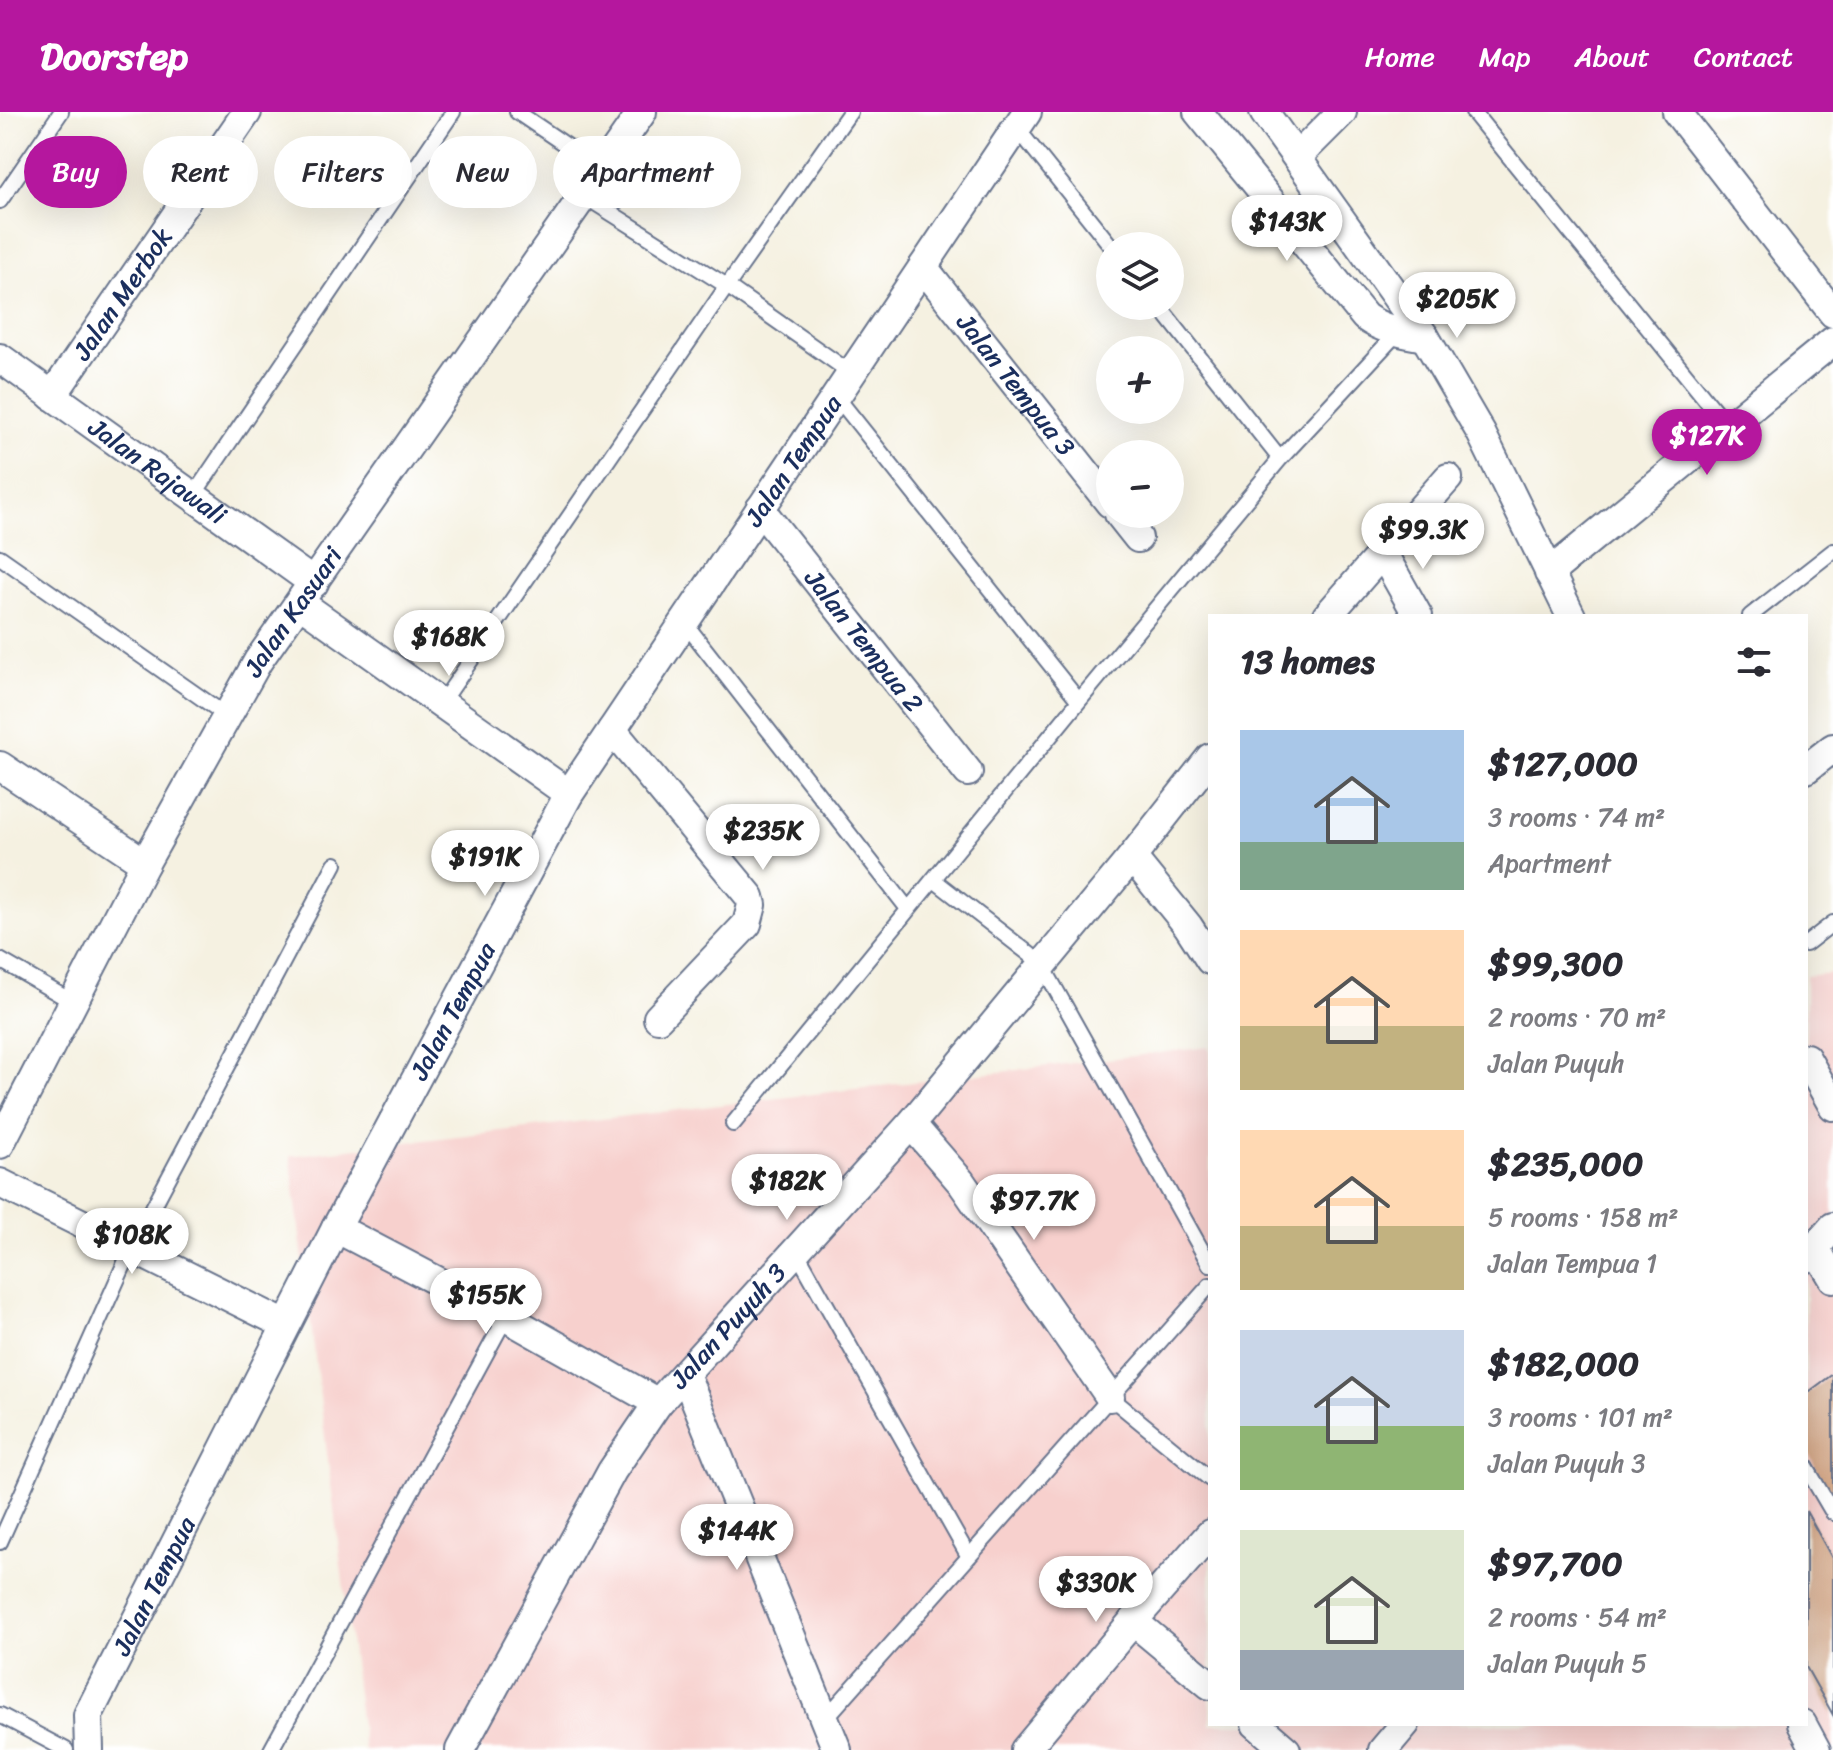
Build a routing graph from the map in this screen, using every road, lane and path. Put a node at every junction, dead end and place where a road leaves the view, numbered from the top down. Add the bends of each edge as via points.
1 (61, 112) edge
2 (247, 112) edge
3 (453, 112) edge
4 (517, 112) edge
5 (642, 112) edge
6 (850, 112) edge
7 (1198, 112) edge
8 (1264, 112) edge
9 (1342, 112) edge
10 (1473, 112) edge
11 (1677, 112) edge
12 (1022, 120) edge
13 (553, 136) edge
14 (625, 136) edge
15 (1297, 157) junction
16 (0, 201) edge
17 (576, 208) edge
18 (603, 208) edge
19 (1101, 232) edge
20 (923, 267) junction
21 (727, 286) junction
22 (1833, 313) edge
23 (1170, 320) edge
24 (1412, 334) junction
25 (1833, 341) edge
26 (0, 358) edge
27 (844, 384) junction
28 (52, 396) junction
29 (1728, 427) junction
30 (1280, 459) junction
31 (1448, 478) dead end
32 (1096, 485) edge
33 (193, 496) junction
34 (760, 509) junction
35 (1130, 528) edge
36 (1138, 538) dead end
37 (1833, 551) edge
38 (1382, 552) junction
39 (0, 557) edge
40 (1549, 573) junction
41 (307, 593) junction
42 (1329, 614) edge
43 (1417, 614) edge
44 (1570, 614) edge
45 (1753, 614) edge
46 (684, 622) junction
47 (1079, 701) junction
48 (441, 704) junction
49 (227, 716) junction
50 (612, 730) junction
51 (1833, 748) edge
52 (1208, 761) edge
53 (0, 766) edge
54 (1808, 767) edge
55 (968, 772) dead end
56 (569, 794) junction
57 (1132, 857) junction
58 (145, 863) junction
59 (335, 864) dead end
60 (934, 880) junction
61 (908, 909) junction
62 (1833, 923) edge
63 (1808, 942) edge
64 (1208, 957) edge
65 (0, 960) edge
66 (1041, 963) junction
67 (71, 1001) junction
68 (658, 1018) dead end
69 (733, 1124) dead end
70 (911, 1124) junction
71 (0, 1144) edge
72 (0, 1183) edge
73 (336, 1228) junction
74 (1818, 1244) edge
75 (132, 1247) junction
76 (796, 1251) junction
77 (1208, 1261) edge
78 (1833, 1278) edge
79 (1208, 1287) edge
80 (506, 1317) junction
81 (286, 1325) junction
82 (685, 1374) junction
83 (1110, 1397) junction
84 (658, 1403) junction
85 (1808, 1470) edge
86 (1208, 1477) edge
87 (1833, 1513) edge
88 (1208, 1536) edge
89 (0, 1542) edge
90 (969, 1557) junction
91 (1133, 1621) junction
92 (1208, 1683) edge
93 (0, 1715) edge
94 (825, 1719) junction
95 (1258, 1726) edge
96 (1403, 1726) edge
97 (1803, 1726) edge
98 (66, 1750) edge
99 (89, 1750) edge
100 (271, 1750) edge
101 (460, 1750) edge
102 (837, 1750) edge
103 (1025, 1750) edge
104 (1286, 1750) edge
105 (1383, 1750) edge
106 (1816, 1750) edge

1 - 16 lane
2 - 28 street, Jalan Merbok
3 - 33 lane
4 - 13 lane
5 - 14 street, Jalan Kasuari
6 - 21 lane
7 - 24 street via 1365,317
8 - 15 street
9 - 15 street
10 - 29 lane
11 - 22 street
12 - 19 lane
12 - 20 street, Jalan Tempua
15 - 24 street
17 - 41 street, Jalan Kasuari
18 - 21 lane
20 - 27 street, Jalan Tempua
20 - 32 street, Jalan Tempua 3
21 - 27 lane
21 - 48 lane
23 - 30 lane
24 - 30 lane
24 - 40 street via 1481,433
25 - 29 street
26 - 28 street, Jalan Rajawali
27 - 34 street, Jalan Tempua
27 - 47 lane
28 - 33 street, Jalan Rajawali
29 - 40 street
30 - 47 lane
31 - 38 street
33 - 41 street, Jalan Rajawali
34 - 46 street, Jalan Tempua
34 - 55 street, Jalan Tempua 2
35 - 36 street
37 - 45 lane
38 - 42 street
38 - 43 street
39 - 49 lane
40 - 44 street
41 - 48 street, Jalan Rajawali
41 - 49 street, Jalan Kasuari via 258,661
46 - 50 street, Jalan Tempua
46 - 61 lane
47 - 60 lane
48 - 56 street, Jalan Rajawali
49 - 58 street, Jalan Kasuari
50 - 56 street, Jalan Tempua
50 - 68 street via 752,905 747,924
51 - 54 street
52 - 57 street, Jalan Puyuh 3
53 - 58 street
56 - 73 street, Jalan Tempua
57 - 64 street
57 - 66 street, Jalan Puyuh 3
58 - 67 street, Jalan Kasuari
59 - 75 lane
60 - 61 lane
60 - 66 lane
61 - 69 lane
62 - 63 lane
65 - 67 lane
66 - 70 street, Jalan Puyuh 3
66 - 77 lane
67 - 71 street, Jalan Kasuari
70 - 76 street, Jalan Puyuh 3
70 - 83 street via 961,1182
72 - 75 street
73 - 80 street
73 - 81 street, Jalan Tempua
74 - 78 street
75 - 81 street
75 - 89 lane
76 - 82 street, Jalan Puyuh 3
76 - 90 lane
79 - 83 lane
80 - 84 street
80 - 100 lane
81 - 99 street, Jalan Tempua via 88,1715
82 - 84 street, Jalan Puyuh 3
82 - 94 street
83 - 86 lane
83 - 90 lane
84 - 101 street, Jalan Puyuh 3 via 612,1471
85 - 87 lane
88 - 91 street
90 - 94 lane
91 - 92 street
91 - 103 street
93 - 98 lane
94 - 102 street
95 - 104 street
96 - 105 street
97 - 106 street

